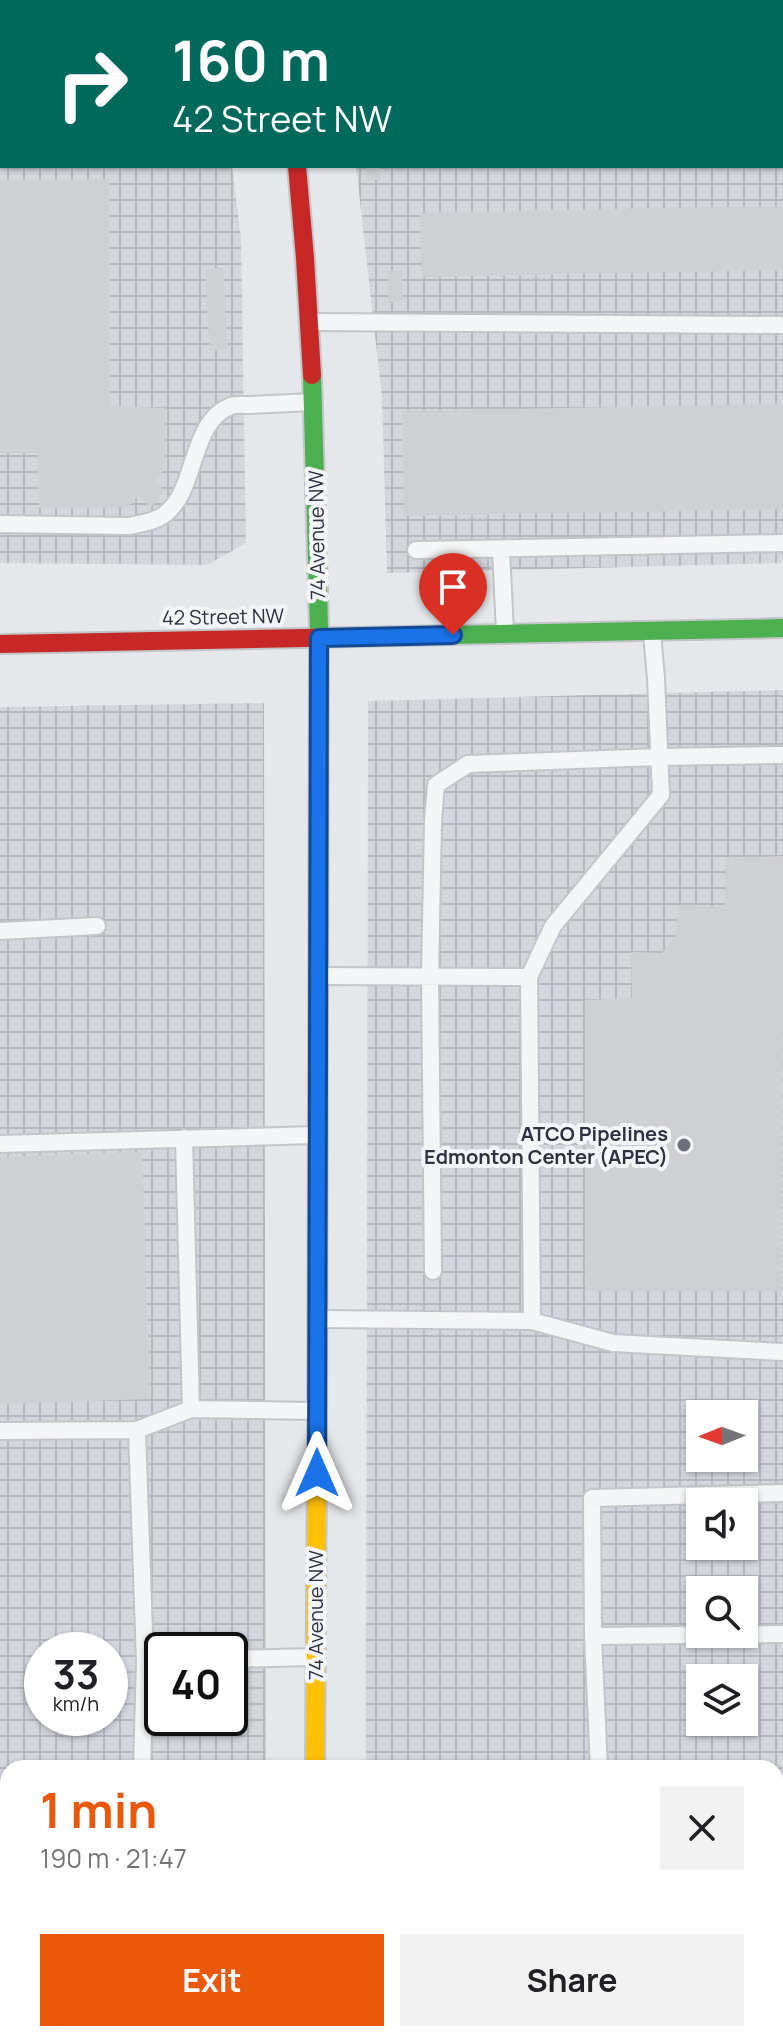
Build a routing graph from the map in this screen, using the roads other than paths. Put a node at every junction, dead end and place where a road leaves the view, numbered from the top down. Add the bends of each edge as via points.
1 (297, 168) edge
2 (309, 322) junction
3 (783, 325) edge
4 (313, 402) junction
5 (0, 524) edge
6 (783, 543) edge
7 (501, 549) junction
8 (416, 550) dead end
9 (783, 628) edge
10 (652, 631) junction
11 (505, 634) junction
12 (319, 638) junction
13 (0, 644) edge
14 (783, 755) edge
15 (659, 757) junction
16 (97, 926) dead end
17 (0, 931) edge
18 (318, 976) junction
19 (430, 977) junction
20 (529, 977) junction
21 (317, 1135) junction
22 (184, 1138) junction
23 (0, 1144) edge
24 (433, 1271) dead end
25 (317, 1319) junction
26 (532, 1321) junction
27 (783, 1352) edge
28 (191, 1409) junction
29 (317, 1411) junction
30 (137, 1430) junction
31 (0, 1431) edge
32 (783, 1493) edge
33 (152, 1632) edge
34 (783, 1634) edge
35 (593, 1636) junction
36 (316, 1657) junction
37 (248, 1659) edge
38 (146, 1736) edge
39 (143, 1760) edge
40 (315, 1760) edge
41 (599, 1760) edge

1 - 2 street, 74 Avenue NW
2 - 3 lane
2 - 4 street, 74 Avenue NW
4 - 5 lane via 232,406 218,415 197,444 180,495 166,514 151,522
4 - 12 street, 74 Avenue NW
6 - 7 lane
7 - 8 lane
7 - 11 lane
9 - 10 street, 42 Street NW
10 - 11 street, 42 Street NW
10 - 15 lane
11 - 12 street, 42 Street NW
12 - 13 street, 42 Street NW
12 - 18 street, 74 Avenue NW
14 - 15 lane
15 - 19 lane via 468,764 436,785
15 - 20 lane via 661,795 553,926
16 - 17 lane
18 - 19 lane
18 - 21 street, 74 Avenue NW
19 - 20 lane
19 - 24 lane
20 - 26 lane
21 - 22 lane
21 - 25 street, 74 Avenue NW
22 - 23 lane
22 - 28 lane
25 - 26 lane
25 - 29 street, 74 Avenue NW
26 - 27 lane via 613,1343
28 - 29 lane
28 - 30 lane
29 - 36 street, 74 Avenue NW
30 - 31 lane
30 - 33 lane
32 - 35 lane via 592,1498
34 - 35 lane
35 - 41 lane
36 - 37 lane
36 - 40 street, 74 Avenue NW
38 - 39 lane

